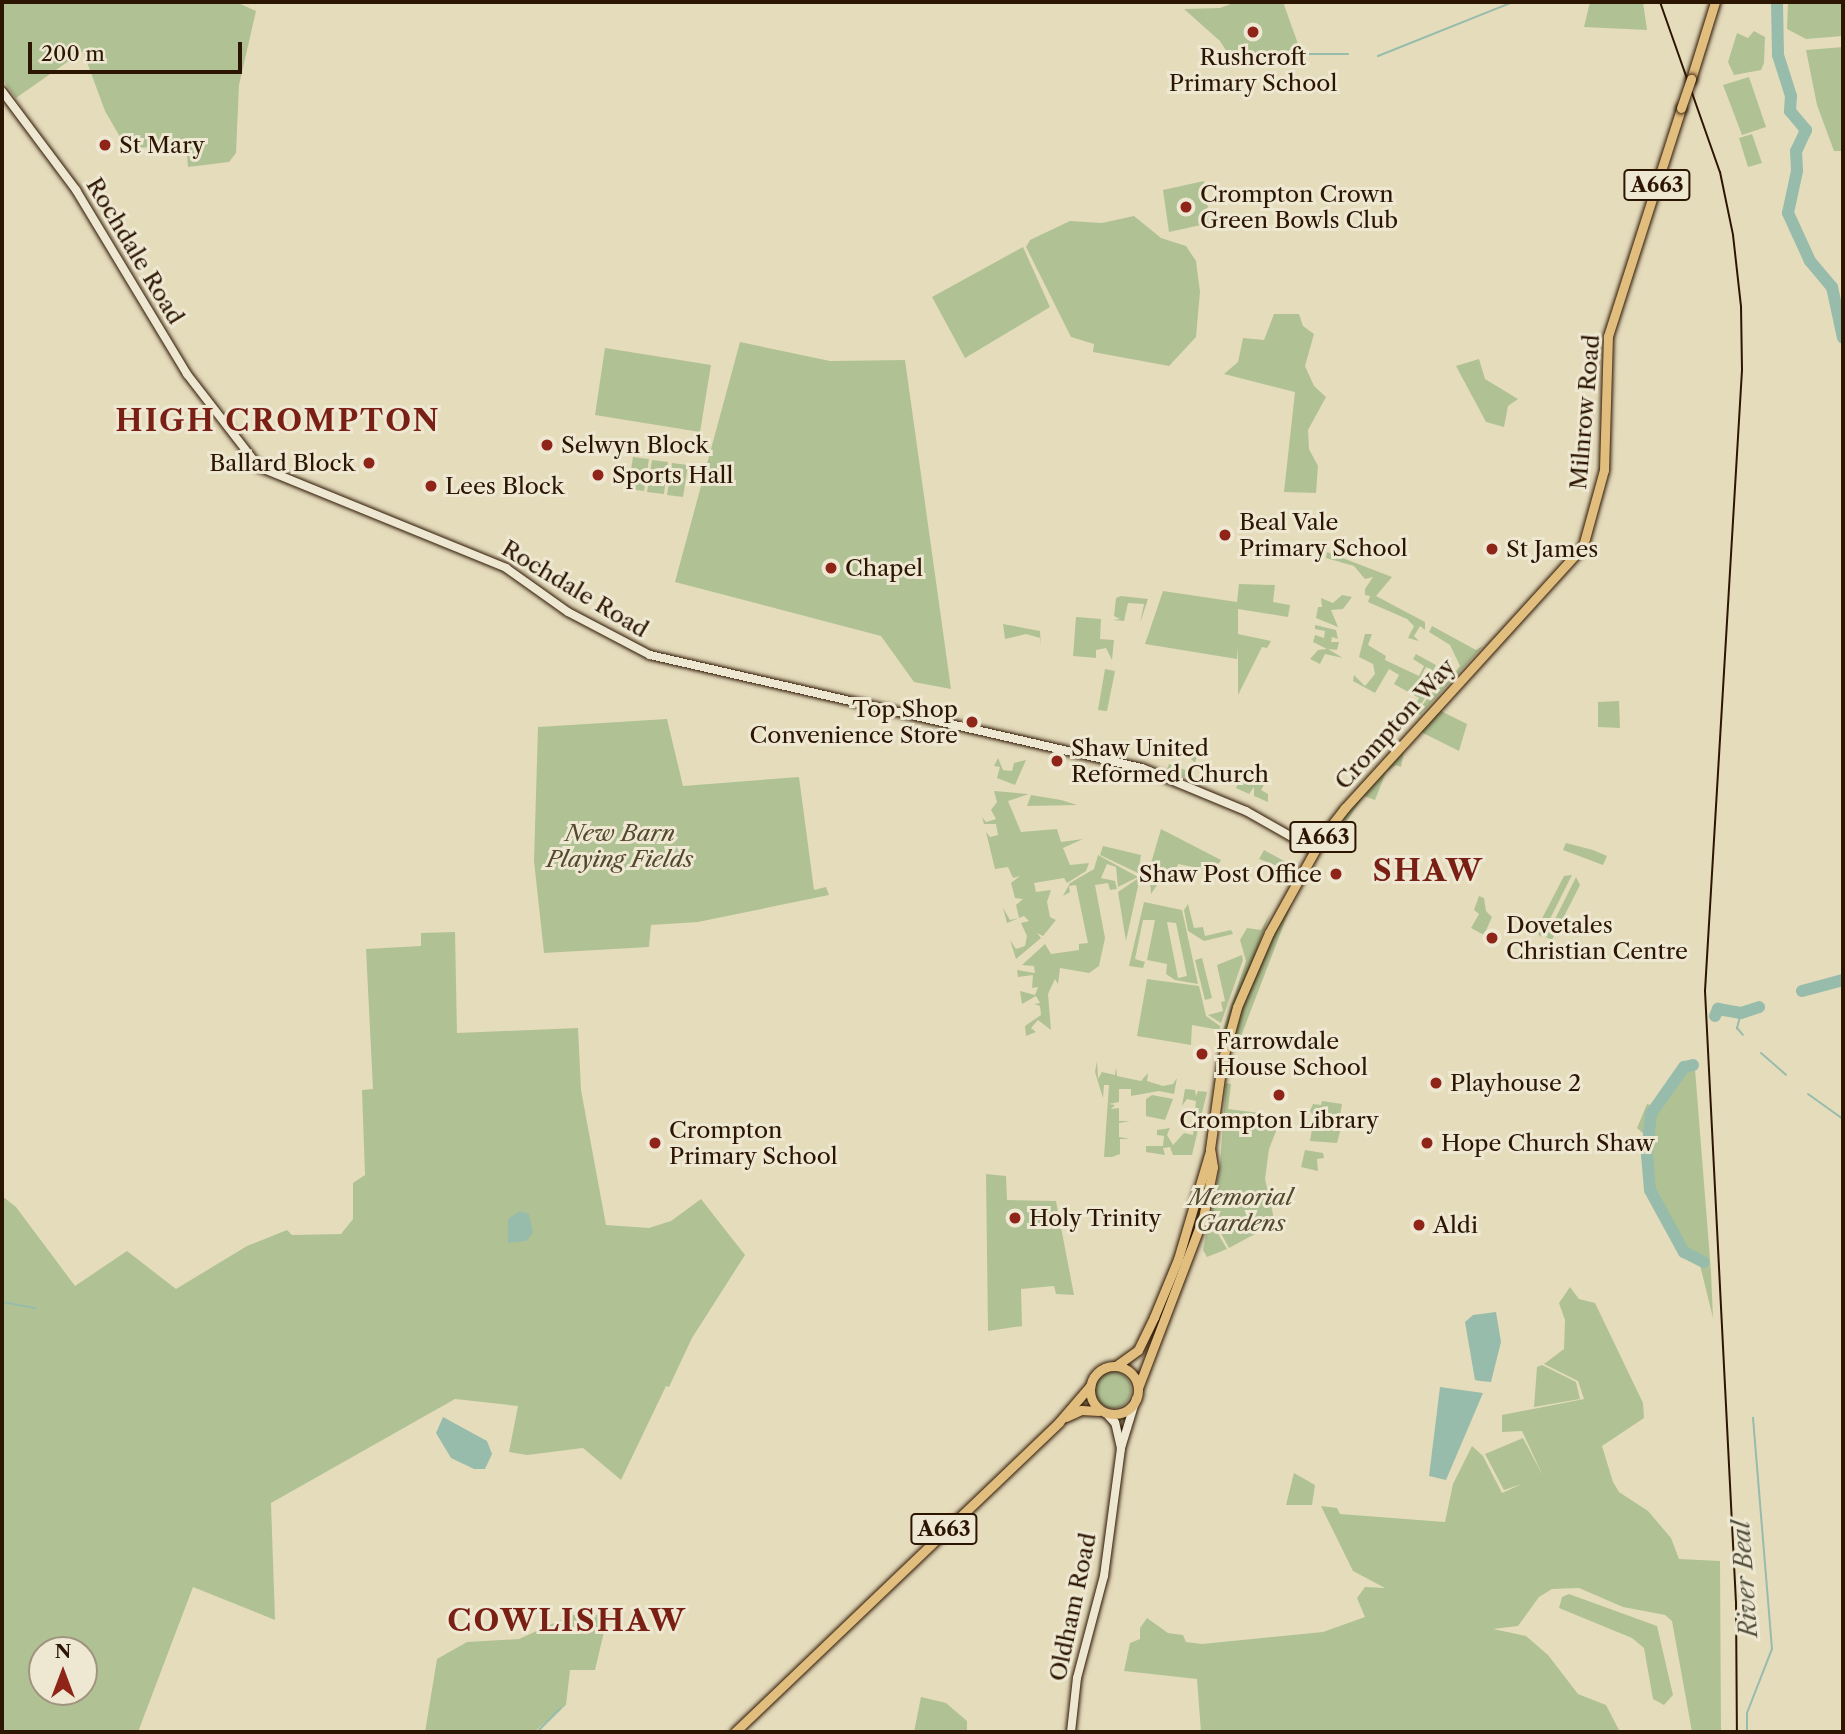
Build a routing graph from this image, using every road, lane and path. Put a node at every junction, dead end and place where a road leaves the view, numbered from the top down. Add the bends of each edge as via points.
1 (1715, 2) edge
2 (2, 91) edge
3 (1583, 546) joint
4 (1315, 850) junction
5 (1210, 1149) junction
6 (1116, 1366) junction
7 (1090, 1386) junction
8 (1138, 1388) junction
9 (1136, 1399) junction
10 (1104, 1413) junction
11 (1059, 1422) junction
12 (1121, 1448) junction
13 (735, 1732) edge
14 (1072, 1732) edge

1 - 3 main road, Milnrow Road / A663, bridge via 1608,336 1604,470
2 - 4 main road, Rochdale Road via 76,190 187,374 259,467 482,556 568,612 650,655 1142,768 1228,803
3 - 4 main road, Crompton Way / A663 via 1345,808
4 - 5 main road, Crompton Way / A663 via 1259,951 1237,1007 1220,1071
5 - 6 main road, Crompton Way / A663 via 1178,1259 1154,1317 1138,1350
5 - 8 main road, Crompton Way / A663 via 1213,1167 1203,1218
6 - 7 main road, A663 via 1101,1370
6 - 8 main road via 1130,1373
7 - 10 main road via 1092,1402
7 - 11 main road, A663
8 - 9 main road, A663
9 - 10 main road, A663 via 1126,1411
9 - 12 main road, Oldham Road
10 - 11 main road, A663 via 1081,1410
10 - 12 main road, Oldham Road via 1115,1423
11 - 13 main road, A663
12 - 14 main road, Oldham Road via 1104,1576 1077,1678

